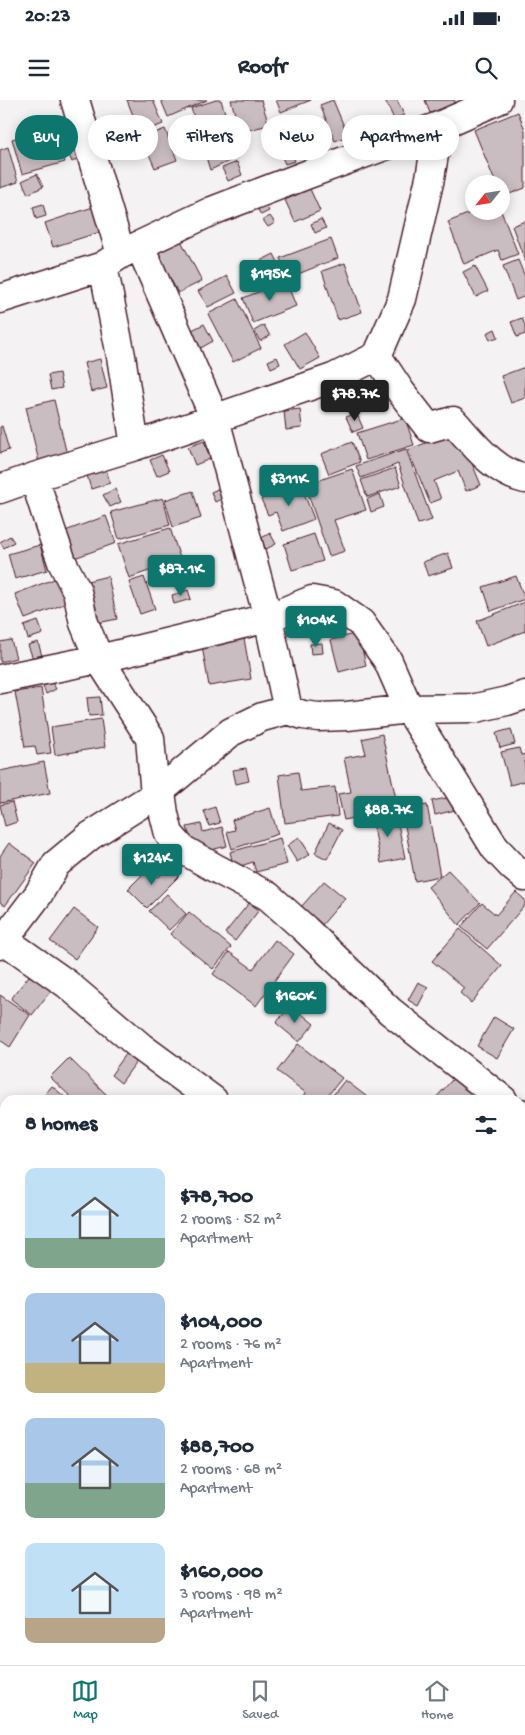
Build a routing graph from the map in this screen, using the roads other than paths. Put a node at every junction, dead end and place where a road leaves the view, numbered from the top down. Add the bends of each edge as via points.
1 (75, 100) edge
2 (498, 100) edge
3 (459, 117) edge
4 (347, 160) edge
5 (433, 160) edge
6 (121, 255) junction
7 (0, 299) edge
8 (378, 356) junction
9 (215, 419) junction
10 (135, 446) junction
11 (34, 477) junction
12 (525, 479) edge
13 (0, 489) edge
14 (268, 618) junction
15 (99, 659) junction
16 (0, 679) edge
17 (525, 695) edge
18 (409, 709) junction
19 (288, 710) junction
20 (155, 795) junction
21 (525, 877) edge
22 (1, 941) edge
23 (206, 1095) edge
24 (497, 1095) edge

1 - 6 street
2 - 3 street
4 - 6 street via 212,211
5 - 8 street via 402,299
6 - 7 street
6 - 9 street
6 - 10 street via 121,356
8 - 9 street via 333,378
8 - 12 street via 429,428 453,421 496,466
9 - 10 street
9 - 14 street
10 - 11 street
11 - 13 street
11 - 15 street
14 - 15 street
14 - 18 street via 312,600 334,604 367,630 388,661
14 - 19 street
15 - 16 street
15 - 20 street via 150,738
17 - 18 street via 476,708
18 - 19 street via 318,717
18 - 21 street via 495,848
19 - 20 street via 262,717 231,732
20 - 22 street via 90,836 56,864 38,895
20 - 24 street via 161,792 169,834 182,849 268,896 390,1011
22 - 23 street via 67,984 141,1047

